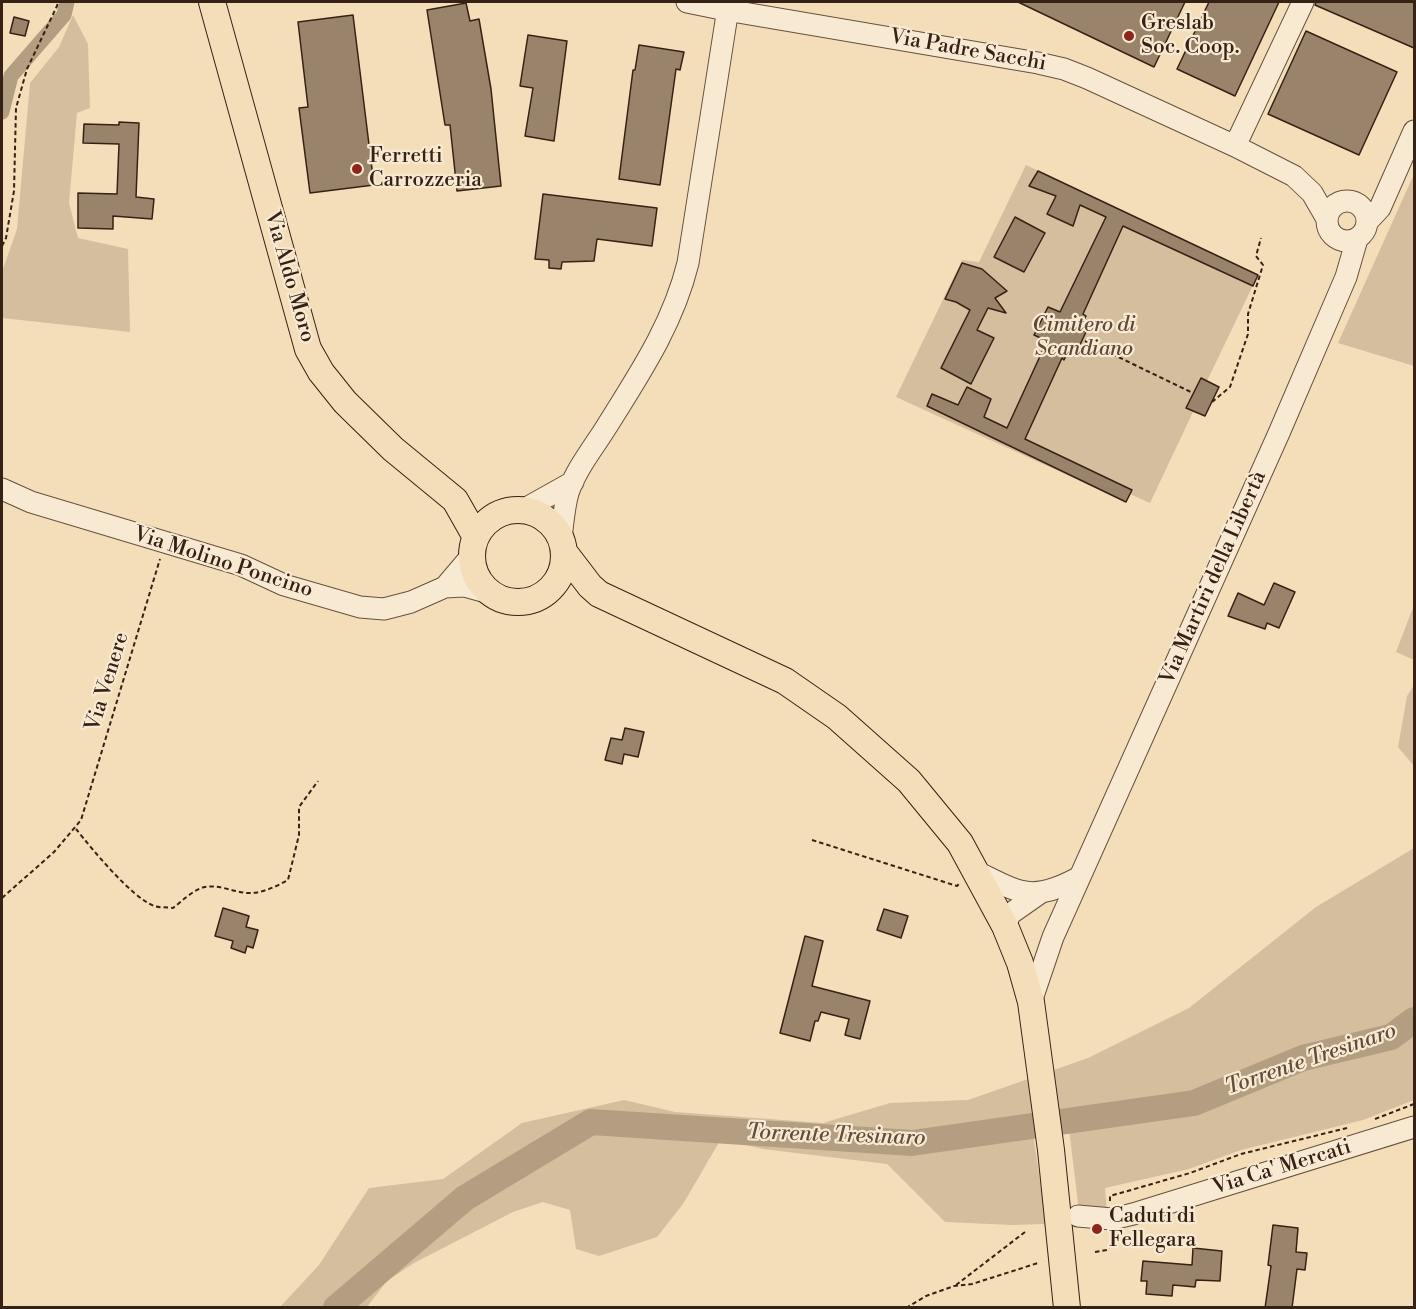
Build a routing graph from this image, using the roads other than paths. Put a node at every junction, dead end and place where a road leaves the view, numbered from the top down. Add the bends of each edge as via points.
1 (212, 2) edge
2 (687, 2) edge
3 (1303, 2) edge
4 (728, 6) edge
5 (1412, 140) edge
6 (1235, 146) junction
7 (1307, 186) junction
8 (1359, 218) junction
9 (1330, 228) junction
10 (1346, 277) junction
11 (573, 482) junction
12 (2, 489) edge
13 (455, 500) junction
14 (516, 510) junction
15 (562, 545) junction
16 (474, 546) junction
17 (445, 587) junction
18 (548, 591) junction
19 (493, 594) junction
20 (599, 594) junction
21 (975, 871) junction
22 (1078, 878) junction
23 (1040, 893) junction
24 (1005, 926) junction
25 (1031, 1002) junction
26 (1414, 1127) edge
27 (1067, 1218) junction
28 (1067, 1308) edge

1 - 13 main road, Via Aldo Moro via 308,349 345,402 393,449
2 - 4 street, Via Padre Sacchi
3 - 6 street
4 - 6 street, Via Padre Sacchi via 1064,69
4 - 11 street via 681,293 657,342
5 - 8 street, Via Martiri della Libertà via 1380,208
6 - 7 street, Via Padre Sacchi
7 - 8 street, Via Padre Sacchi
7 - 9 street, Via Padre Sacchi via 1322,207
8 - 9 street via 1345,241
8 - 9 street, Via Martiri della Libertà via 1336,204
8 - 10 street, Via Martiri della Libertà
9 - 10 street via 1341,252
10 - 22 street, Via Martiri della Libertà
11 - 14 street
11 - 15 street via 565,509
12 - 17 street, Via Molino Poncino via 31,502 241,565 284,585 360,607 384,609
13 - 14 main road, Via Aldo Moro
13 - 16 main road, Via Aldo Moro
14 - 15 main road via 546,519 555,527
14 - 16 main road via 493,517
15 - 18 main road via 564,561 559,577
15 - 20 main road
16 - 17 street, Via Molino Poncino
16 - 19 main road via 478,577
17 - 19 street, Via Molino Poncino via 464,586
18 - 19 main road via 527,601
18 - 20 main road
20 - 21 main road via 785,681 837,717 909,781 960,843
21 - 23 street via 1019,892
21 - 24 main road
22 - 23 street via 1056,890
22 - 25 street, Via Martiri della Libertà
23 - 24 street via 1010,914
24 - 25 main road
25 - 27 main road via 1052,1150
26 - 27 street, Via Ca' Mercati via 1133,1214
27 - 28 main road

